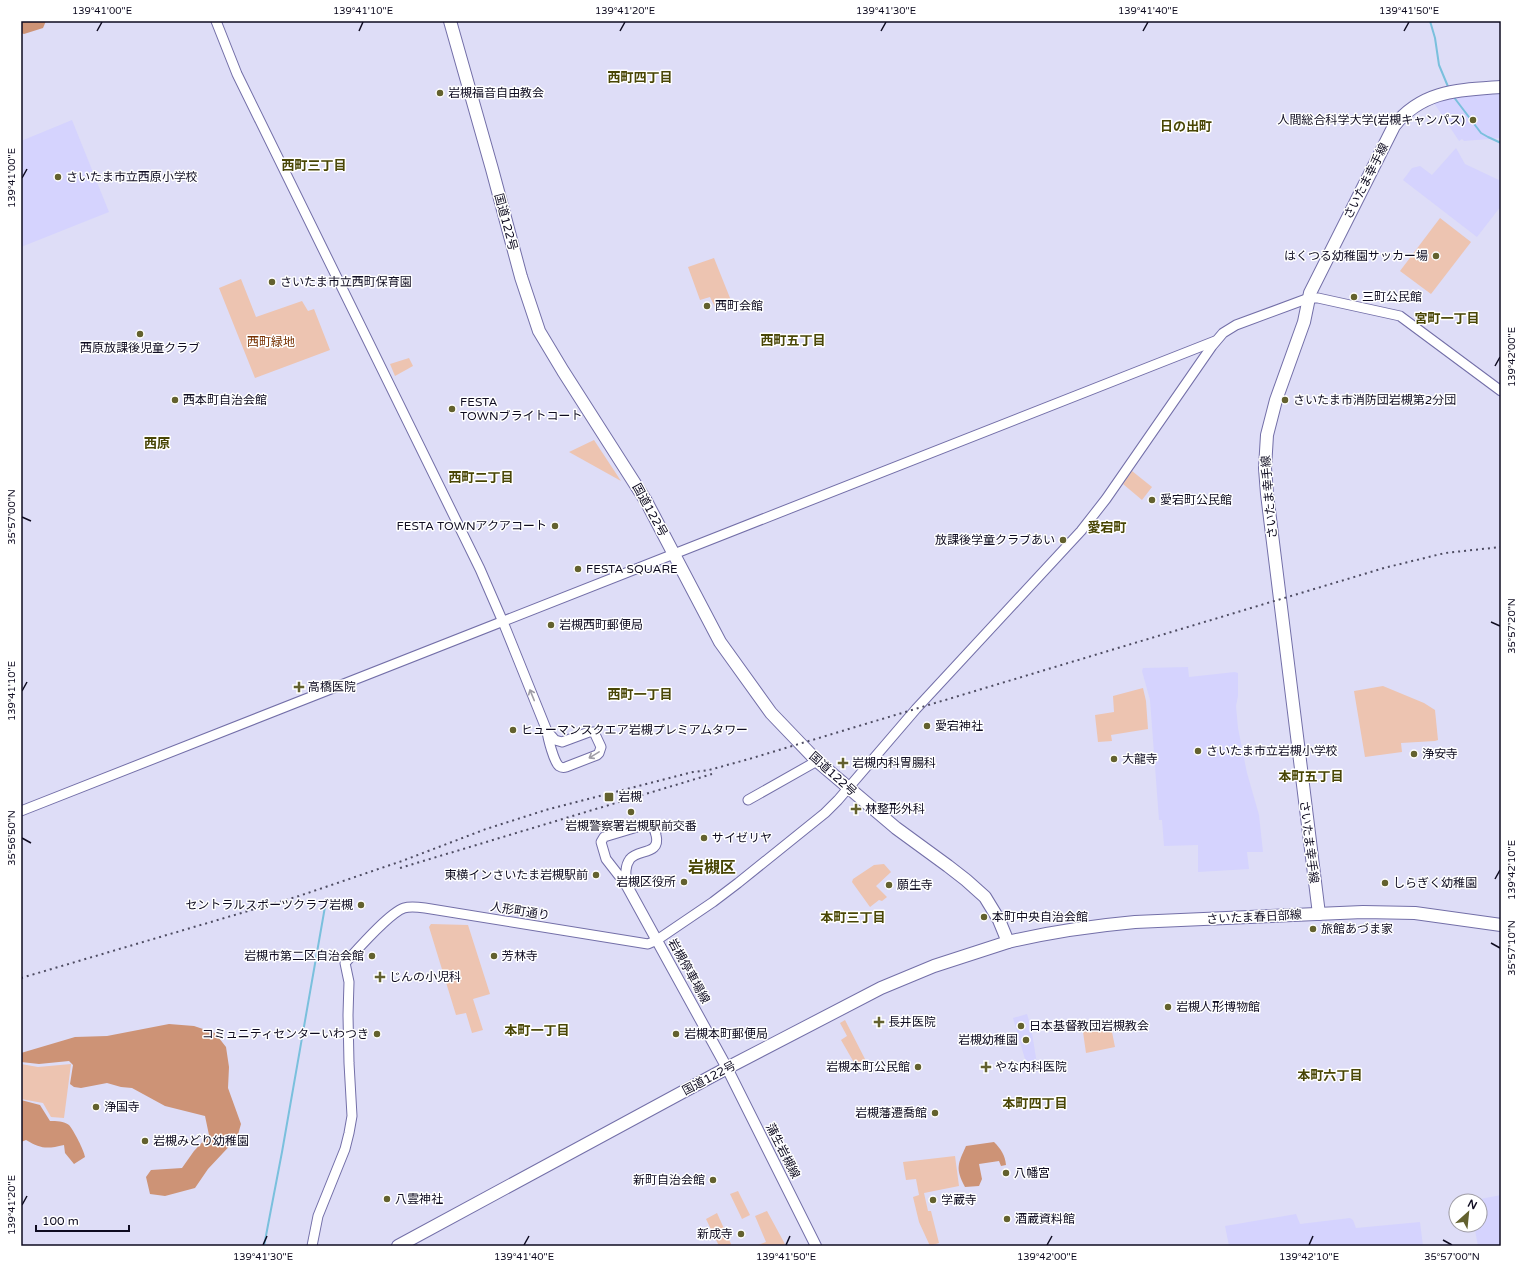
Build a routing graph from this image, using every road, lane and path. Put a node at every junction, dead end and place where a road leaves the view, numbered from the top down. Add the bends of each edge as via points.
1 (216, 21) edge
2 (450, 21) edge
3 (1501, 87) edge
4 (1309, 298) junction
5 (1216, 340) junction
6 (1501, 391) edge
7 (674, 555) junction
8 (503, 622) junction
9 (547, 731) junction
10 (562, 742) junction
11 (553, 753) junction
12 (817, 761) junction
13 (847, 788) junction
14 (748, 800) dead end
15 (21, 811) edge
16 (628, 886) junction
17 (1319, 914) junction
18 (1501, 925) edge
19 (658, 940) junction
20 (1008, 942) junction
21 (727, 1068) junction
22 (312, 1246) edge
23 (398, 1246) edge
24 (816, 1246) edge

1 - 8 street via 237,74
2 - 7 main road, 国道122号 via 521,277 539,331 646,501
3 - 4 main road, さいたま幸手線 via 1439,94 1416,105 1400,118 1388,136
4 - 5 street via 1229,328
4 - 6 street via 1400,316
4 - 17 main road, さいたま幸手線 via 1300,336 1270,420 1265,468
5 - 7 street
5 - 13 street via 1081,532 916,709
7 - 8 street
7 - 12 main road, 国道122号 via 724,648 771,713
9 -> 8 street
8 - 15 street
9 - 10 street via 555,740
9 - 11 street
10 - 11 street via 556,746
10 -> 11 street via 591,731 596,734 601,750 597,755 566,768 557,764
12 - 13 main road, 国道122号
12 - 14 street
13 - 19 street via 825,813 738,884
13 - 20 main road, 国道122号 via 976,888 993,909
16 - 16 street via 606,859 601,846 602,840 604,837 651,825 655,828 656,844 630,860 626,868
16 - 19 main road, 岩槻停車場線
17 - 18 main road, さいたま春日部線 via 1414,913
17 - 20 main road, さいたま春日部線 via 1135,922 1052,932
19 - 21 main road, 岩槻停車場線
19 - 22 street, 人形町通り via 648,944 425,908 407,908 397,912 345,963 349,982 348,1063 352,1116 345,1149 318,1216
20 - 21 main road, 国道122号 via 913,973
21 - 23 main road, 国道122号
21 - 24 main road, 蒲生岩槻線

